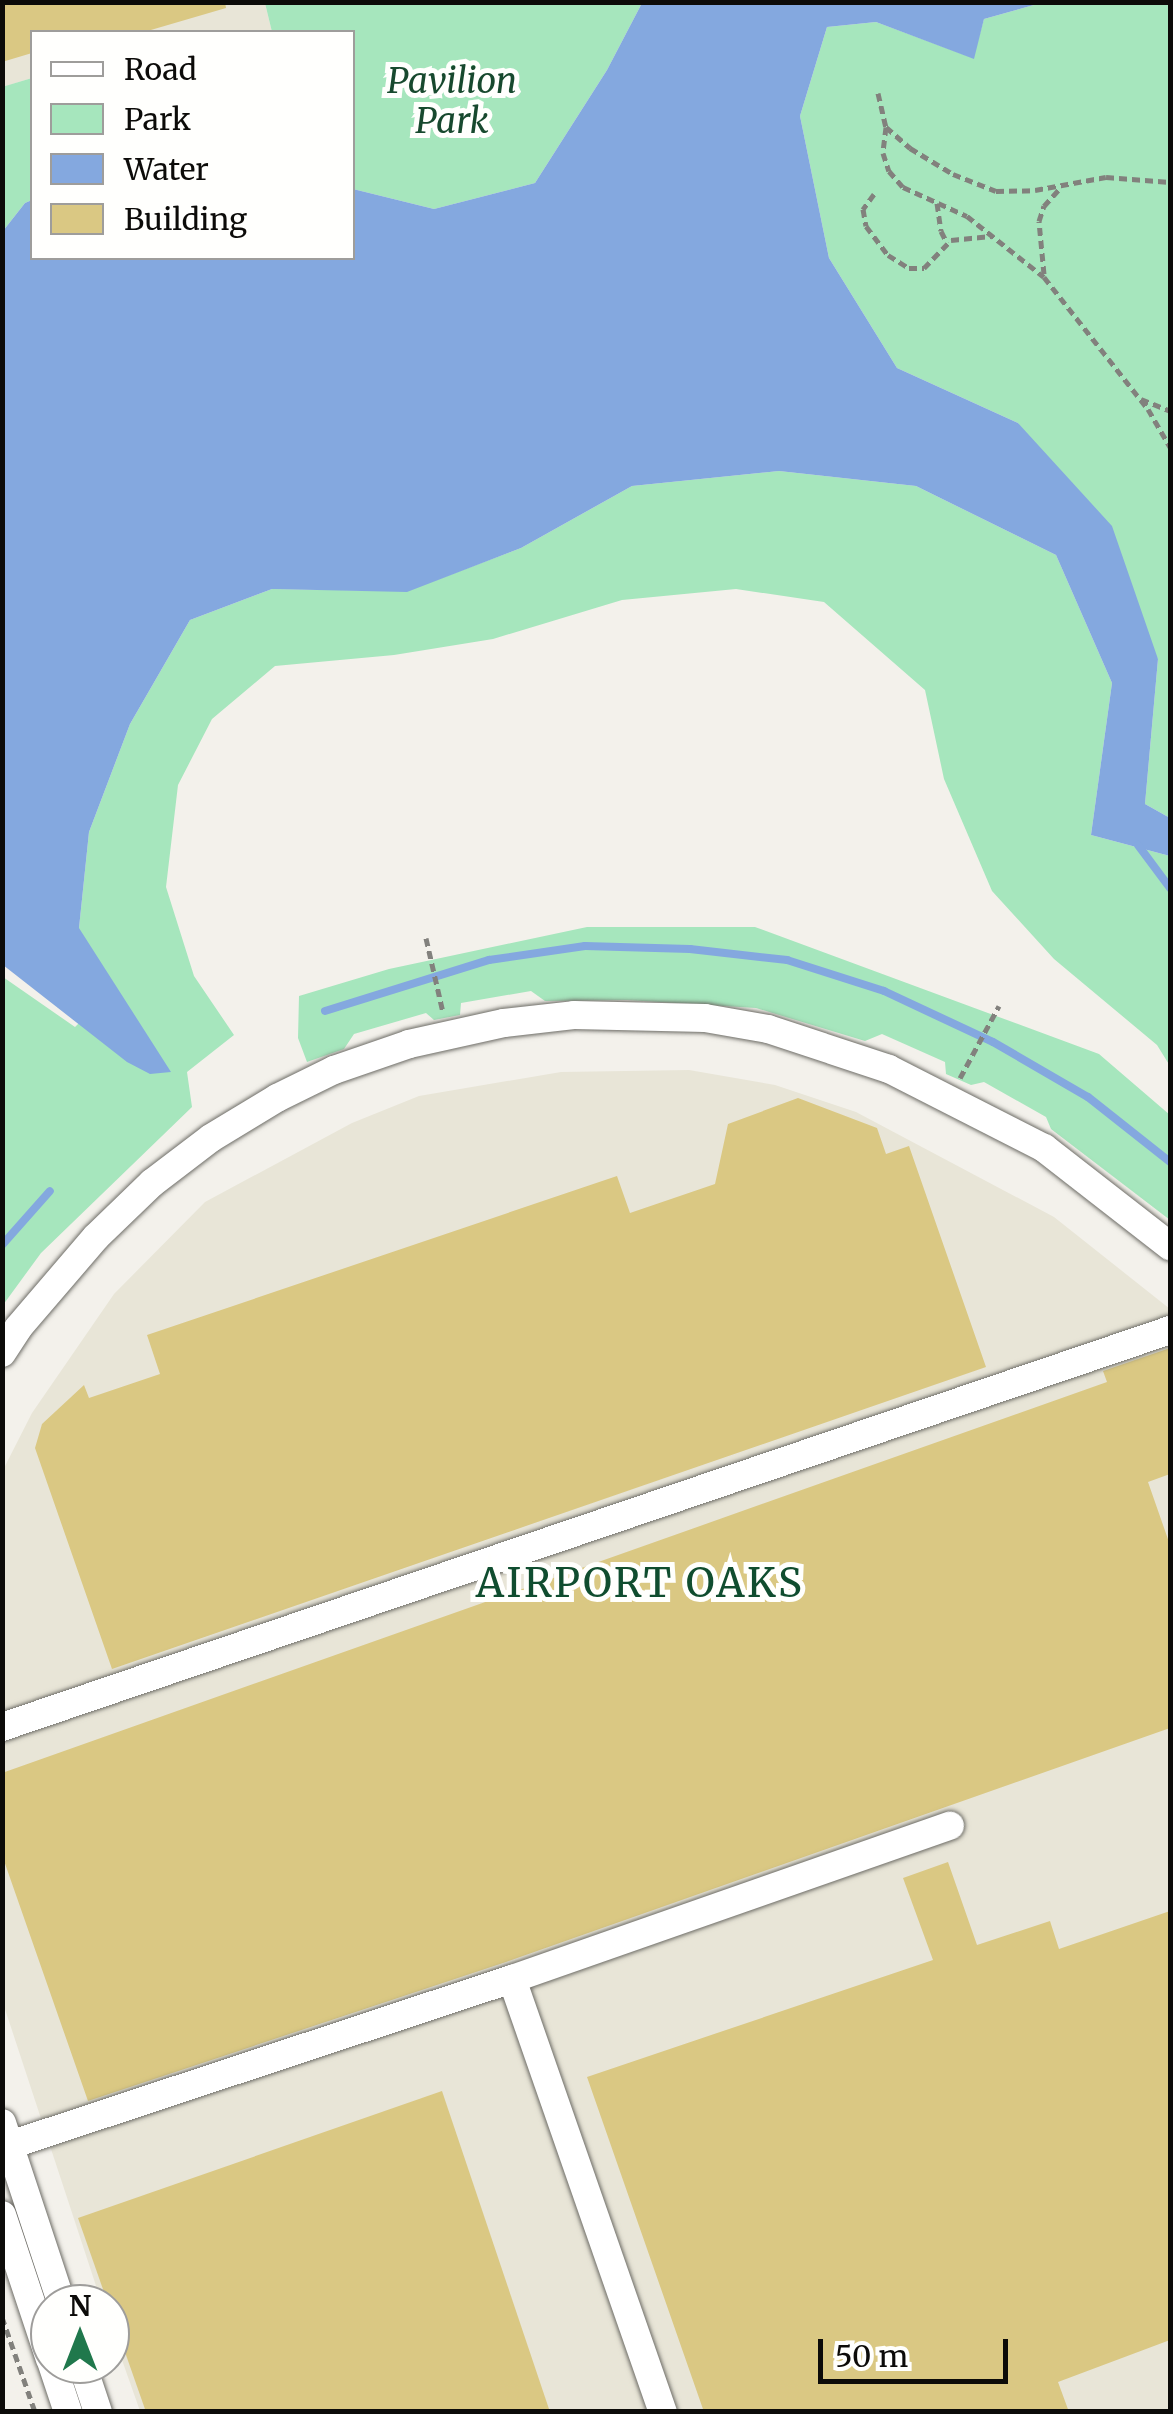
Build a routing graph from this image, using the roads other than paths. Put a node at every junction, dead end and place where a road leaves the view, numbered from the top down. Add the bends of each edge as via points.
1 (1170, 1246) edge
2 (1170, 1330) edge
3 (2, 1353) edge
4 (2, 1727) edge
5 (950, 1826) dead end
6 (512, 1979) junction
7 (6, 2134) edge
8 (2, 2215) edge
9 (55, 2284) edge
10 (30, 2298) edge
11 (59, 2384) edge
12 (89, 2384) edge
13 (68, 2412) edge
14 (98, 2412) edge
15 (663, 2412) edge

1 - 3 street via 1044,1148 889,1069 768,1029 705,1018 574,1015 409,1044 278,1098 152,1183 96,1236
2 - 4 street
5 - 6 street
6 - 7 street
6 - 15 street
7 - 9 street
8 - 10 street
11 - 13 street
12 - 14 street

